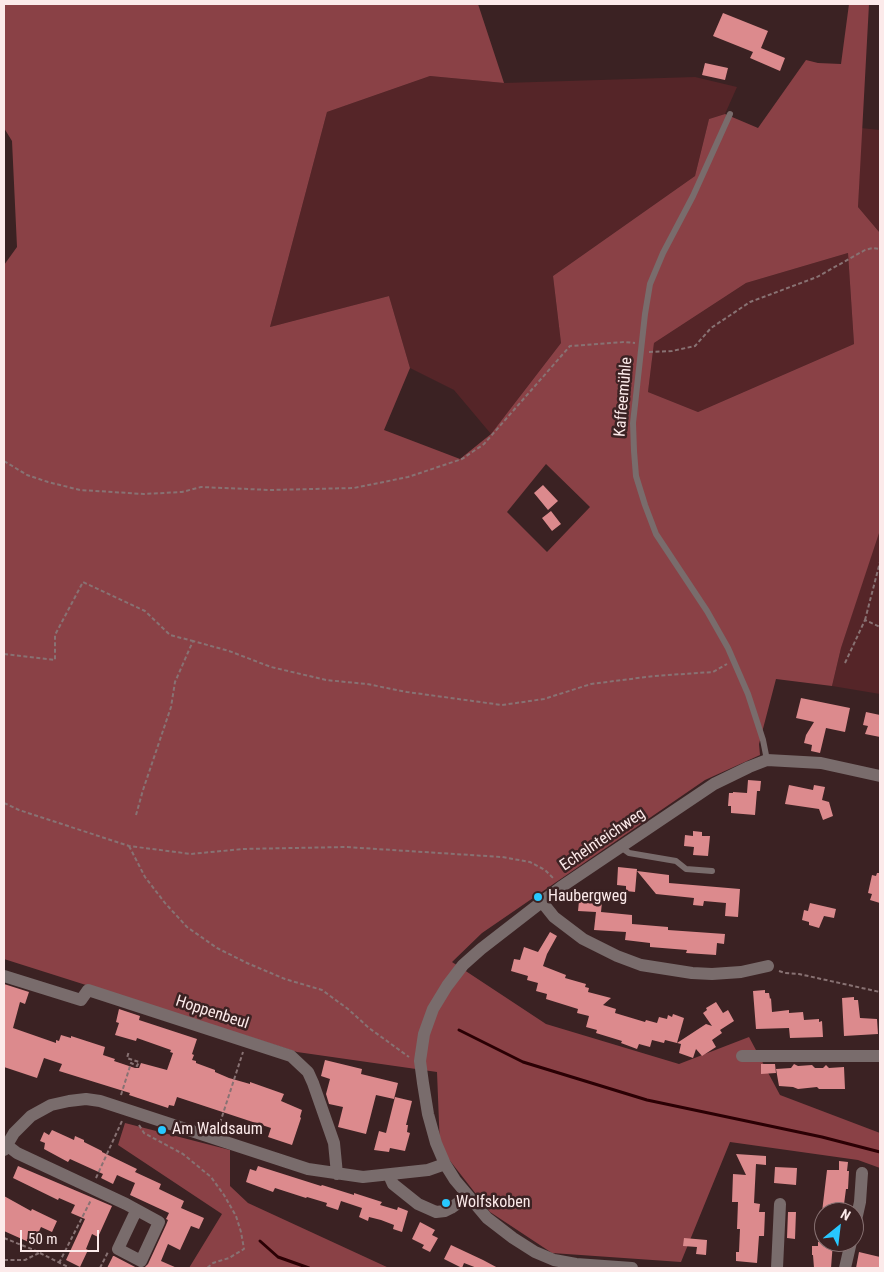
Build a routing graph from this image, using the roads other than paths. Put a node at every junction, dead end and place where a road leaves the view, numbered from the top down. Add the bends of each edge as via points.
1 (730, 114) dead end
2 (767, 760) junction
3 (880, 776) edge
4 (621, 847) junction
5 (712, 872) dead end
6 (542, 902) junction
7 (768, 966) road end
8 (4, 976) edge
9 (742, 1056) dead end
10 (880, 1056) edge
11 (4, 1146) edge
12 (444, 1164) junction
13 (862, 1173) dead end
14 (337, 1174) junction
15 (390, 1175) junction
16 (468, 1196) junction
17 (860, 1202) edge
18 (780, 1204) dead end
19 (136, 1211) junction
20 (849, 1252) edge
21 (632, 1268) edge
22 (777, 1268) edge
23 (845, 1268) edge

1 - 2 lane, Kaffeemühle via 650,284 633,423 636,476 656,534 707,611 734,661 748,694
2 - 3 street, Echelnteichweg via 821,763
2 - 4 street, Echelnteichweg via 714,784
4 - 5 lane via 629,854 653,856 676,861 686,869
4 - 6 street, Echelnteichweg
6 - 7 street via 554,917 583,939 641,964 712,974
6 - 12 street, Echelnteichweg via 463,965 433,1009 424,1034 420,1061 428,1114
8 - 14 street, Hoppenbeul via 81,1000 88,990 290,1056 308,1072 313,1083 334,1144
9 - 10 street
11 - 14 street via 31,1116 51,1104 86,1099 308,1169
11 - 19 street
12 - 15 street via 428,1170
12 - 16 street, Echelnteichweg
13 - 17 street
14 - 15 street via 363,1177
15 - 16 street via 393,1184 418,1204 436,1212 445,1212
16 - 21 street, Echelnteichweg via 487,1218 535,1252 576,1264
18 - 22 street
19 - 19 street via 159,1222 141,1261 118,1250
20 - 23 street

